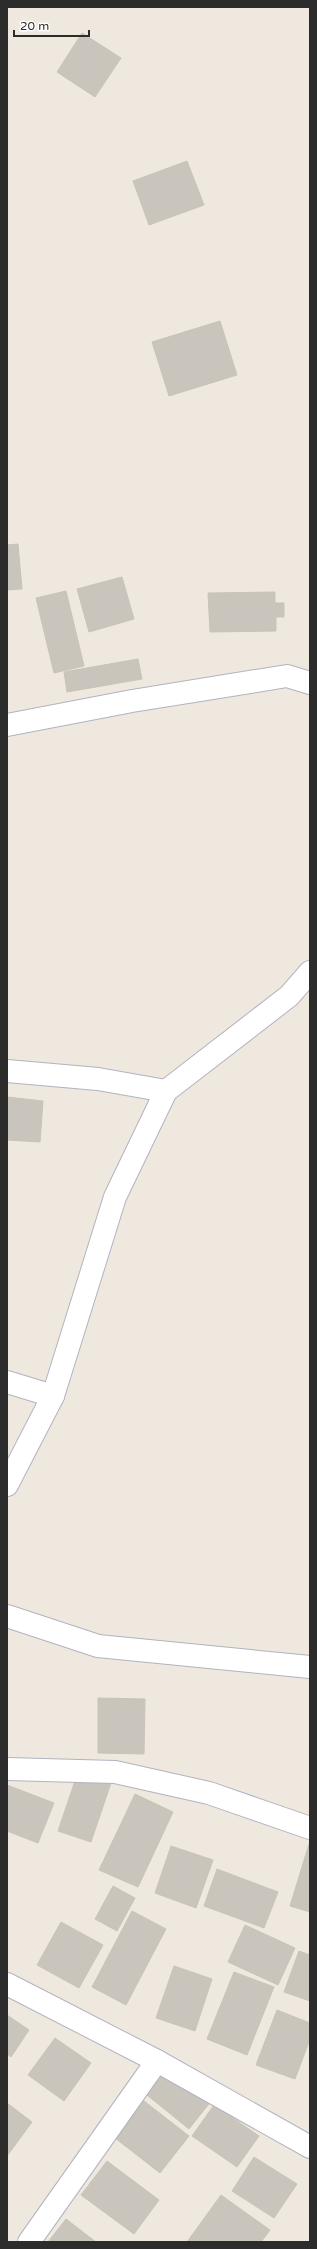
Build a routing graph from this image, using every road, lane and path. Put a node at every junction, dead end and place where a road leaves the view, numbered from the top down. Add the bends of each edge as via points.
1 (310, 683) edge
2 (7, 725) edge
3 (310, 972) edge
4 (7, 1071) edge
5 (166, 1091) junction
6 (7, 1382) edge
7 (53, 1396) junction
8 (7, 1485) edge
9 (7, 1616) edge
10 (310, 1668) edge
11 (7, 1769) edge
12 (310, 1828) edge
13 (7, 1984) edge
14 (157, 2061) junction
15 (310, 2147) edge
16 (29, 2242) edge

1 - 2 street via 287,676 132,701
3 - 5 street via 289,996
4 - 5 street via 98,1078
5 - 7 street via 115,1197
6 - 7 street
7 - 8 street
9 - 10 street via 98,1646
11 - 12 street via 115,1772 209,1792
13 - 14 street
14 - 15 street
14 - 16 street

